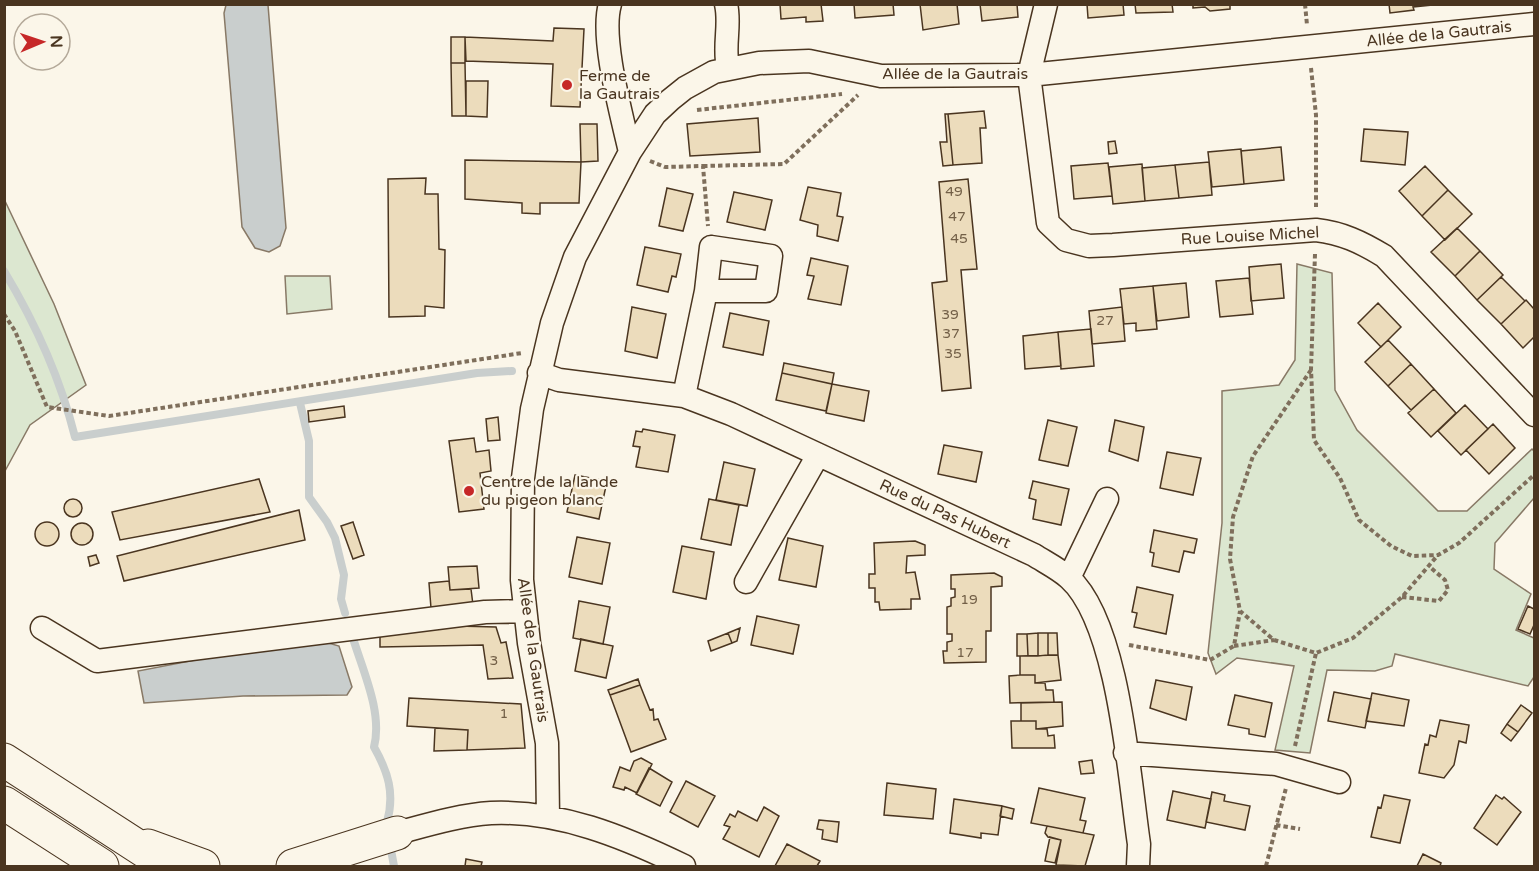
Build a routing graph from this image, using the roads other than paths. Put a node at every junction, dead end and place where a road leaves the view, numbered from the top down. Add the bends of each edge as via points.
1 (610, 4) edge
2 (726, 4) edge
3 (1046, 4) edge
4 (1534, 24) edge
5 (728, 67) junction
6 (1029, 75) junction
7 (630, 152) junction
8 (706, 291) junction
9 (539, 373) junction
10 (684, 396) junction
11 (1534, 415) edge
12 (818, 455) junction
13 (1107, 499) dead end
14 (1069, 578) junction
15 (746, 582) dead end
16 (525, 610) junction
17 (42, 628) dead end
18 (1125, 753) junction
19 (4, 760) edge
20 (1339, 782) dead end
21 (4, 803) edge
22 (548, 817) junction
23 (113, 831) junction
24 (397, 833) joint
25 (671, 864) edge
26 (102, 867) edge
27 (168, 867) edge
28 (203, 867) edge
29 (293, 867) edge
30 (1138, 867) edge

1 - 7 street via 609,48
2 - 5 street
3 - 6 street
4 - 6 street, Allée de la Gautrais
5 - 6 street, Allée de la Gautrais via 789,60 881,76
5 - 7 street, Allée de la Gautrais via 699,79 670,100
6 - 11 street, Rue Louise Michel via 1047,223 1066,240 1089,246 1316,230 1360,241 1384,256
7 - 9 street, Allée de la Gautrais via 575,257
8 - 8 street via 711,247 771,256 766,291
8 - 10 street
9 - 10 street, Rue du Pas Hubert via 559,380
9 - 16 street, Allée de la Gautrais via 523,478 521,549
10 - 12 street, Rue du Pas Hubert
12 - 14 street, Rue du Pas Hubert via 1034,555
12 - 15 street
13 - 14 street
14 - 18 street, Rue du Pas Hubert via 1092,609 1105,642
16 - 17 street via 97,661
16 - 22 street, Allée de la Gautrais via 547,743
18 - 20 street via 1276,764
18 - 30 street, Rue du Pas Hubert via 1139,844
19 - 23 highway
21 - 26 highway
22 - 24 street via 491,813
22 - 25 street via 578,822
23 - 27 highway
23 - 28 highway
24 - 29 highway

